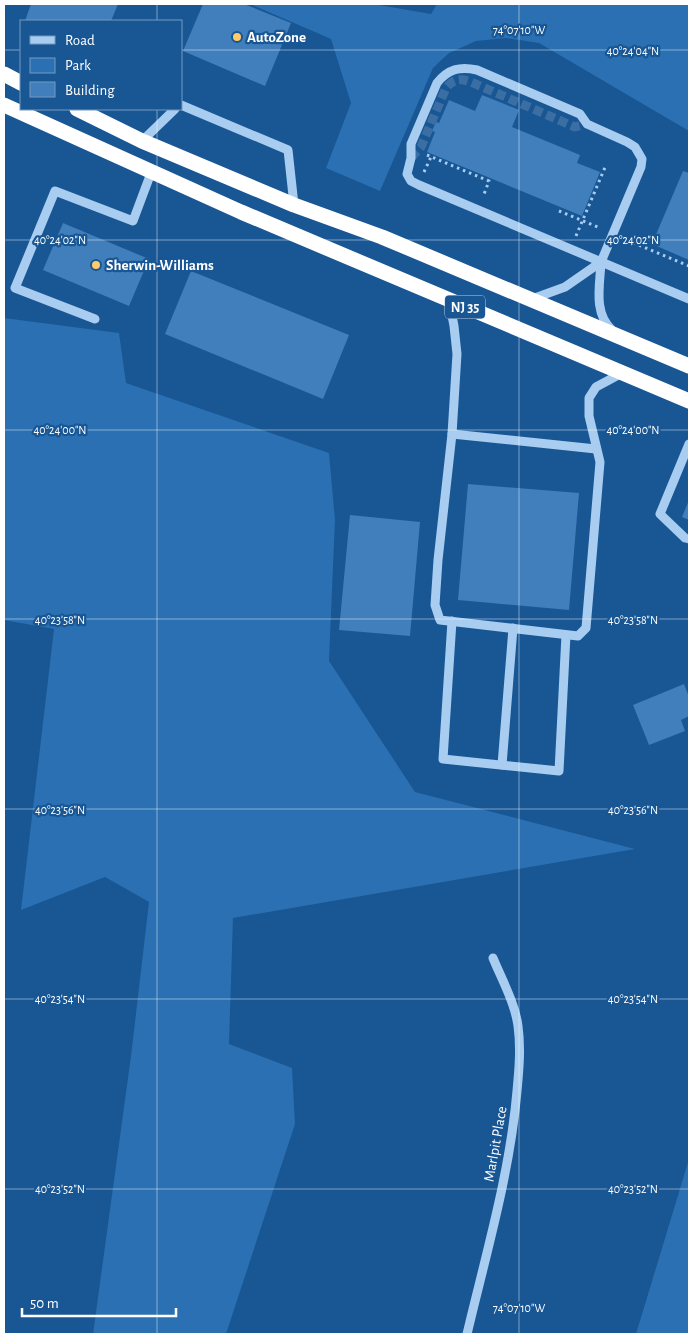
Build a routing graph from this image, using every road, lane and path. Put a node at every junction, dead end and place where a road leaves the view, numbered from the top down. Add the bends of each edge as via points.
1 (4, 74) edge
2 (20, 82) edge
3 (4, 105) edge
4 (182, 105) edge
5 (80, 110) edge
6 (174, 110) edge
7 (142, 141) junction
8 (427, 155) dead end
9 (606, 166) dead end
10 (151, 173) junction
11 (294, 205) junction
12 (477, 210) junction
13 (559, 211) dead end
14 (583, 221) junction
15 (600, 228) dead end
16 (627, 240) dead end
17 (571, 249) junction
18 (601, 262) junction
19 (689, 266) edge
20 (689, 299) edge
21 (449, 300) junction
22 (530, 300) junction
23 (96, 320) dead end
24 (620, 337) junction
25 (689, 366) edge
26 (622, 373) junction
27 (689, 401) edge
28 (452, 434) junction
29 (689, 444) edge
30 (596, 448) junction
31 (689, 539) edge
32 (452, 621) junction
33 (513, 628) junction
34 (566, 635) junction
35 (502, 765) junction
36 (493, 958) dead end
37 (467, 1334) edge

1 - 2 highway
3 - 10 highway, NJ 35
4 - 11 street via 288,150
5 - 7 highway, NJ 35
6 - 7 street
7 - 11 highway, NJ 35
8 - 12 path via 489,182
9 - 14 path
10 - 21 highway, NJ 35
10 - 23 street via 133,221 55,191 14,288
11 - 22 highway, NJ 35 via 382,237
12 - 17 street
12 - 18 street via 414,183 407,174 411,144 438,84 448,72 462,68 477,70 580,114 587,124 635,147 642,159 641,167
13 - 14 path
14 - 15 path
14 - 17 path
16 - 19 path
17 - 18 street
18 - 20 street
18 - 22 street via 556,292
18 - 24 street via 601,315 607,326
21 - 26 highway, NJ 35
21 - 28 street via 457,354
22 - 24 highway, NJ 35
24 - 25 highway, NJ 35
26 - 27 highway, NJ 35
26 - 30 street via 596,387 589,398
28 - 30 street
28 - 32 street via 435,605 440,620
29 - 31 street via 660,514
30 - 34 street via 600,462 586,628 578,636
32 - 33 street
32 - 35 street via 444,759
33 - 34 street
33 - 35 street
34 - 35 street via 559,771
36 - 37 street, Marlpit Place via 514,1010 520,1059 515,1117 504,1179

